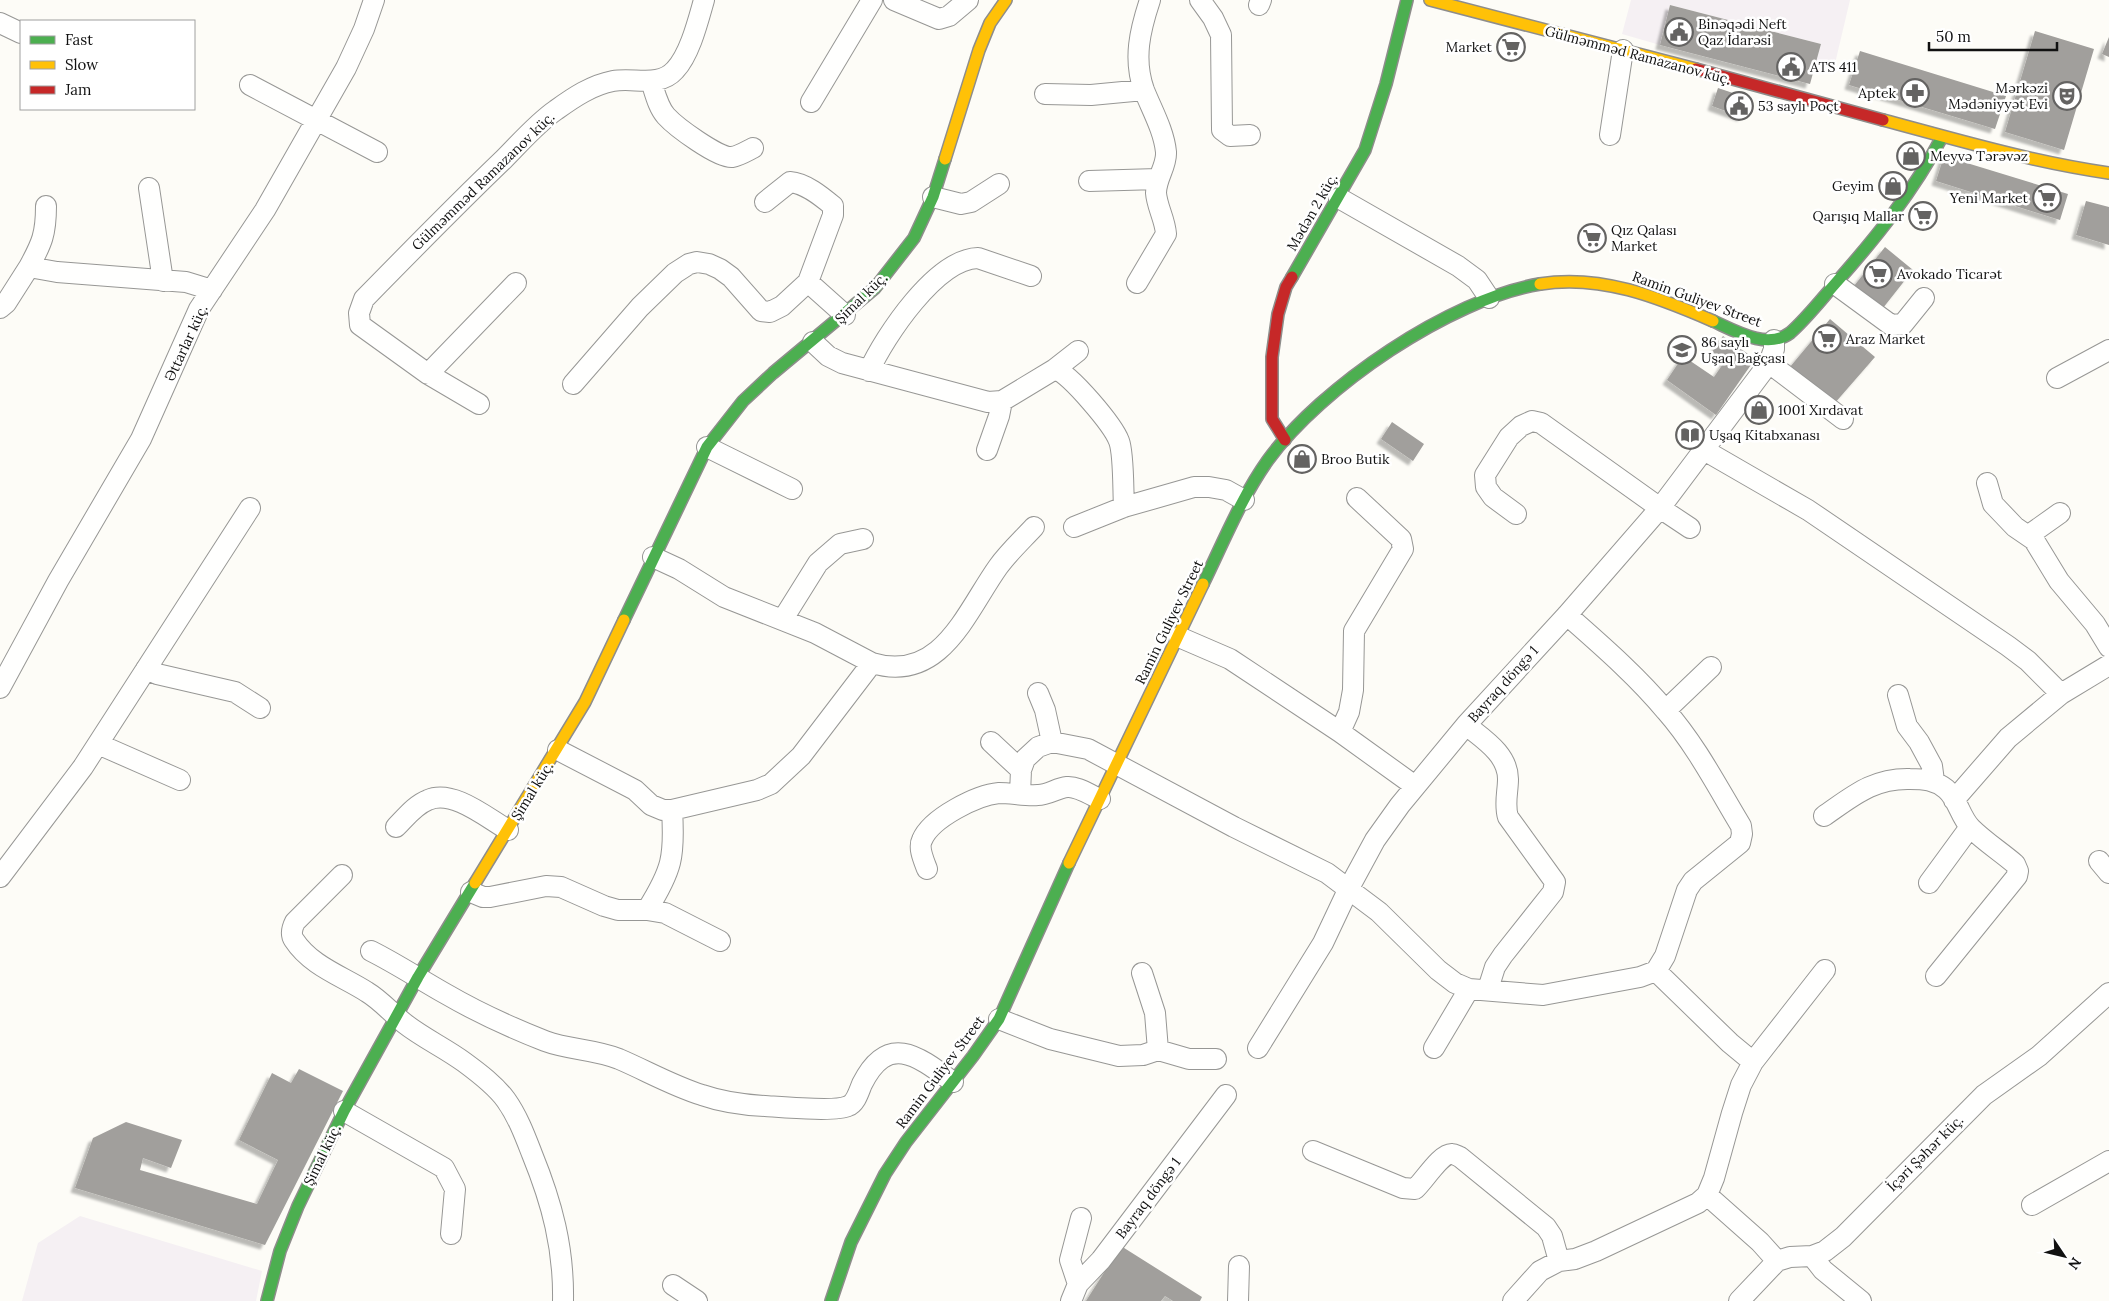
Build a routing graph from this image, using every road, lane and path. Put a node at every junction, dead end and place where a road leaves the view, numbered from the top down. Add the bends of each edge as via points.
1 (374, 0) edge
2 (704, 0) edge
3 (872, 0) edge
4 (894, 0) edge
5 (968, 0) edge
6 (1006, 0) edge
7 (1150, 0) edge
8 (1200, 0) edge
9 (1407, 0) edge
10 (1430, 0) edge
11 (0, 23) edge
12 (20, 33) edge
13 (1623, 50) junction
14 (651, 81) junction
15 (250, 84) dead end
16 (1144, 90) junction
17 (1045, 94) dead end
18 (811, 102) dead end
19 (317, 122) junction
20 (1250, 134) dead end
21 (1610, 134) dead end
22 (1942, 137) junction
23 (753, 148) dead end
24 (377, 152) dead end
25 (2109, 173) edge
26 (1158, 179) junction
27 (1089, 181) dead end
28 (999, 184) dead end
29 (149, 188) dead end
30 (933, 197) junction
31 (1339, 198) junction
32 (765, 202) dead end
33 (46, 206) dead end
34 (29, 267) junction
35 (1031, 276) dead end
36 (163, 281) junction
37 (808, 282) junction
38 (516, 283) dead end
39 (1138, 283) dead end
40 (1835, 284) junction
41 (212, 290) junction
42 (1488, 298) junction
43 (1924, 298) dead end
44 (0, 308) edge
45 (845, 314) junction
46 (1774, 340) junction
47 (812, 342) junction
48 (2109, 350) edge
49 (1078, 351) dead end
50 (1769, 363) junction
51 (1055, 369) junction
52 (869, 370) junction
53 (428, 374) junction
54 (2057, 378) dead end
55 (573, 384) dead end
56 (1002, 401) junction
57 (479, 404) dead end
58 (1842, 419) dead end
59 (1285, 440) junction
60 (707, 447) junction
61 (987, 450) dead end
62 (1704, 450) junction
63 (1987, 483) dead end
64 (792, 489) dead end
65 (1357, 498) dead end
66 (1244, 500) junction
67 (250, 508) dead end
68 (1124, 508) junction
69 (1660, 508) junction
70 (2060, 513) dead end
71 (1516, 514) dead end
72 (1034, 527) dead end
73 (1074, 527) dead end
74 (1690, 528) dead end
75 (2029, 535) junction
76 (863, 539) dead end
77 (653, 557) junction
78 (1567, 615) junction
79 (783, 619) junction
80 (1179, 637) junction
81 (2109, 647) edge
82 (872, 663) junction
83 (2109, 665) edge
84 (1711, 668) dead end
85 (146, 669) junction
86 (0, 688) edge
87 (1038, 693) dead end
88 (2061, 694) junction
89 (1898, 695) dead end
90 (260, 708) dead end
91 (1666, 710) junction
92 (1466, 725) junction
93 (1340, 732) junction
94 (991, 742) dead end
95 (1052, 742) junction
96 (98, 744) junction
97 (558, 750) junction
98 (1117, 763) junction
99 (1021, 770) junction
100 (180, 780) dead end
101 (1934, 781) junction
102 (1415, 786) junction
103 (1020, 794) junction
104 (1100, 799) junction
105 (1954, 800) junction
106 (672, 810) junction
107 (1824, 816) dead end
108 (396, 827) dead end
109 (1970, 827) junction
110 (508, 830) junction
111 (927, 869) dead end
112 (342, 875) dead end
113 (0, 877) edge
114 (1929, 883) dead end
115 (1349, 888) junction
116 (471, 892) junction
117 (647, 910) junction
118 (720, 941) dead end
119 (370, 951) dead end
120 (1825, 970) dead end
121 (1656, 972) junction
122 (1142, 973) dead end
123 (1936, 976) dead end
124 (418, 977) junction
125 (1479, 989) junction
126 (2109, 993) edge
127 (396, 1017) junction
128 (999, 1019) junction
129 (1258, 1048) dead end
130 (1434, 1048) dead end
131 (1158, 1050) junction
132 (1216, 1059) dead end
133 (1754, 1062) junction
134 (953, 1082) junction
135 (1226, 1094) dead end
136 (344, 1111) junction
137 (1313, 1151) dead end
138 (2109, 1161) edge
139 (1707, 1195) junction
140 (2032, 1205) dead end
141 (1081, 1218) dead end
142 (451, 1234) dead end
143 (1812, 1256) junction
144 (1559, 1261) junction
145 (1777, 1261) junction
146 (1239, 1266) dead end
147 (673, 1285) dead end
148 (1074, 1293) edge
149 (267, 1301) edge
150 (563, 1301) edge
151 (697, 1301) edge
152 (831, 1301) edge
153 (1238, 1301) edge
154 (1513, 1301) edge
155 (1739, 1301) edge
156 (1861, 1301) edge

1 - 19 street, Əttarlar küç. via 346,68
2 - 14 street, Gülməmməd Ramazanov küç. via 695,30 675,70 665,78
3 - 18 street
4 - 5 street via 939,20
6 - 30 street, Şimal küç. via 990,23
7 - 16 street via 1137,58
8 - 20 street via 1221,35 1222,130 1230,136
9 - 31 street, Mədən 2 küç. via 1365,150
10 - 13 street, Gülməmməd Ramazanov küç.
11 - 12 street
13 - 21 street
13 - 22 street, Gülməmməd Ramazanov küç.
14 - 23 street via 666,116 713,152 732,157
14 - 53 street, Gülməmməd Ramazanov küç. via 615,80 598,85 554,111 364,300 359,313 360,325
15 - 19 street
16 - 17 street via 1091,95
16 - 26 street via 1166,151
19 - 24 street
19 - 41 street, Əttarlar küç. via 247,240
22 - 25 street, Gülməmməd Ramazanov küç. via 2065,167
22 - 40 street via 1919,178 1890,218
26 - 27 street
26 - 39 street via 1158,207 1166,234
28 - 30 street via 971,202 961,204
29 - 36 street
30 - 45 street, Şimal küç. via 914,238 893,266
31 - 42 street via 1458,266 1477,280
31 - 59 street, Mədən 2 küç. via 1286,287 1278,314 1272,357 1272,419
32 - 37 street via 790,182 798,182 832,206 833,215
33 - 34 street via 43,239
34 - 36 street
34 - 44 street
35 - 52 street via 978,258 958,262 944,272 904,314
36 - 41 street via 197,284
37 - 45 street
37 - 55 street via 782,306 770,312 761,311 720,269 709,264 689,264 640,307
38 - 53 street
40 - 43 street via 1891,325 1903,324
40 - 46 street via 1793,330
41 - 86 street, Əttarlar küç. via 199,309 141,440 62,573
42 - 46 street, Ramin Guliyev Street via 1557,281 1625,288 1755,337
42 - 59 street, Ramin Guliyev Street via 1432,326 1376,361
45 - 47 street, Şimal küç.
46 - 50 street, Bayraq döngə 1
47 - 52 street via 828,356
47 - 60 street, Şimal küç. via 744,401
48 - 54 street
49 - 51 street
50 - 58 street
50 - 62 street, Bayraq döngə 1
51 - 56 street
51 - 68 street via 1073,380 1119,442
52 - 56 street via 988,402
53 - 57 street, Gülməmməd Ramazanov küç.
56 - 61 street
59 - 66 street, Ramin Guliyev Street via 1260,472
60 - 64 street
60 - 77 street, Şimal küç.
62 - 69 street, Bayraq döngə 1
62 - 88 street via 1808,510 2008,646 2028,660
63 - 75 street via 1993,504 2015,527
65 - 93 street via 1401,538 1403,549 1354,631 1349,712
66 - 68 street via 1226,490 1194,487
66 - 80 street, Ramin Guliyev Street
67 - 85 street
68 - 73 street
69 - 71 street via 1541,423 1532,422 1521,426 1509,437 1485,475 1486,487 1493,497
69 - 74 street
69 - 78 street, Bayraq döngə 1
70 - 75 street
72 - 82 street via 999,565 950,638 933,656 920,663 882,666
75 - 81 street
76 - 79 street via 840,544 818,563
77 - 79 street via 724,597
77 - 97 street, Şimal küç. via 600,672
78 - 91 street via 1603,646
78 - 92 street, Bayraq döngə 1
79 - 82 street
80 - 93 street via 1230,659
80 - 98 street, Ramin Guliyev Street
82 - 106 street via 801,756 771,784
83 - 88 street
84 - 91 street
85 - 90 street via 163,676 235,692
85 - 96 street
87 - 95 street
88 - 105 street via 2008,738
89 - 101 street via 1907,726 1932,766
91 - 121 street via 1686,736 1741,826 1742,834 1740,843 1692,881
92 - 102 street, Bayraq döngə 1
92 - 125 street via 1494,748 1505,763 1508,817 1555,882 1553,892
93 - 102 street
94 - 99 street
95 - 98 street via 1088,749
95 - 99 street via 1038,747
96 - 100 street
96 - 113 street
97 - 106 street via 635,790 651,805
97 - 110 street, Şimal küç.
98 - 104 street, Ramin Guliyev Street
98 - 115 street via 1327,873
99 - 103 street
101 - 105 street via 1948,790
101 - 107 street via 1904,778 1879,782 1860,790
102 - 115 street, Bayraq döngə 1 via 1375,840
103 - 104 street via 1039,796 1068,787
103 - 111 street via 998,793 978,799 937,822 921,841
104 - 128 street, Ramin Guliyev Street
105 - 109 street
106 - 117 street via 672,862
108 - 110 street via 427,800 446,796
109 - 114 street
109 - 123 street via 2016,864 2017,876
110 - 116 street, Şimal küç.
112 - 127 street via 296,922 292,938 316,962 367,991
115 - 125 street via 1400,931 1438,970 1455,983
115 - 129 street, Bayraq döngə 1 via 1323,943
116 - 117 street via 490,897 546,886 561,887 618,910
116 - 124 street, Şimal küç.
117 - 118 street via 665,913
119 - 124 street
120 - 133 street
121 - 125 street via 1640,978 1542,995
121 - 133 street
122 - 131 street via 1155,1012
124 - 127 street, Şimal küç.
124 - 134 street via 483,1014 547,1041 570,1048 594,1050 702,1096 725,1101 802,1108 849,1106 875,1063 899,1053 913,1055
125 - 130 street
126 - 143 street, İçəri Şəhər küç. via 2039,1056 1984,1095 1842,1237 1825,1251
127 - 136 street, Şimal küç.
127 - 150 street via 487,1079 517,1117 556,1223 563,1261
128 - 131 street via 1050,1040 1119,1056 1143,1055
128 - 134 street, Ramin Guliyev Street
131 - 132 street via 1189,1059
133 - 139 street via 1741,1085
134 - 152 street, Ramin Guliyev Street via 885,1174 850,1242
135 - 148 street, Bayraq döngə 1
136 - 142 street via 444,1168 454,1189
136 - 149 street, Şimal küç. via 298,1206 280,1251
137 - 144 street via 1403,1188 1415,1189 1442,1157 1452,1154 1460,1157 1546,1227
138 - 140 street
139 - 144 street via 1698,1203 1596,1251
139 - 145 street
141 - 148 street via 1070,1260
143 - 145 street, İçəri Şəhər küç.
143 - 156 street via 1823,1270
144 - 154 street via 1540,1270
145 - 155 street
146 - 153 street
147 - 151 street

